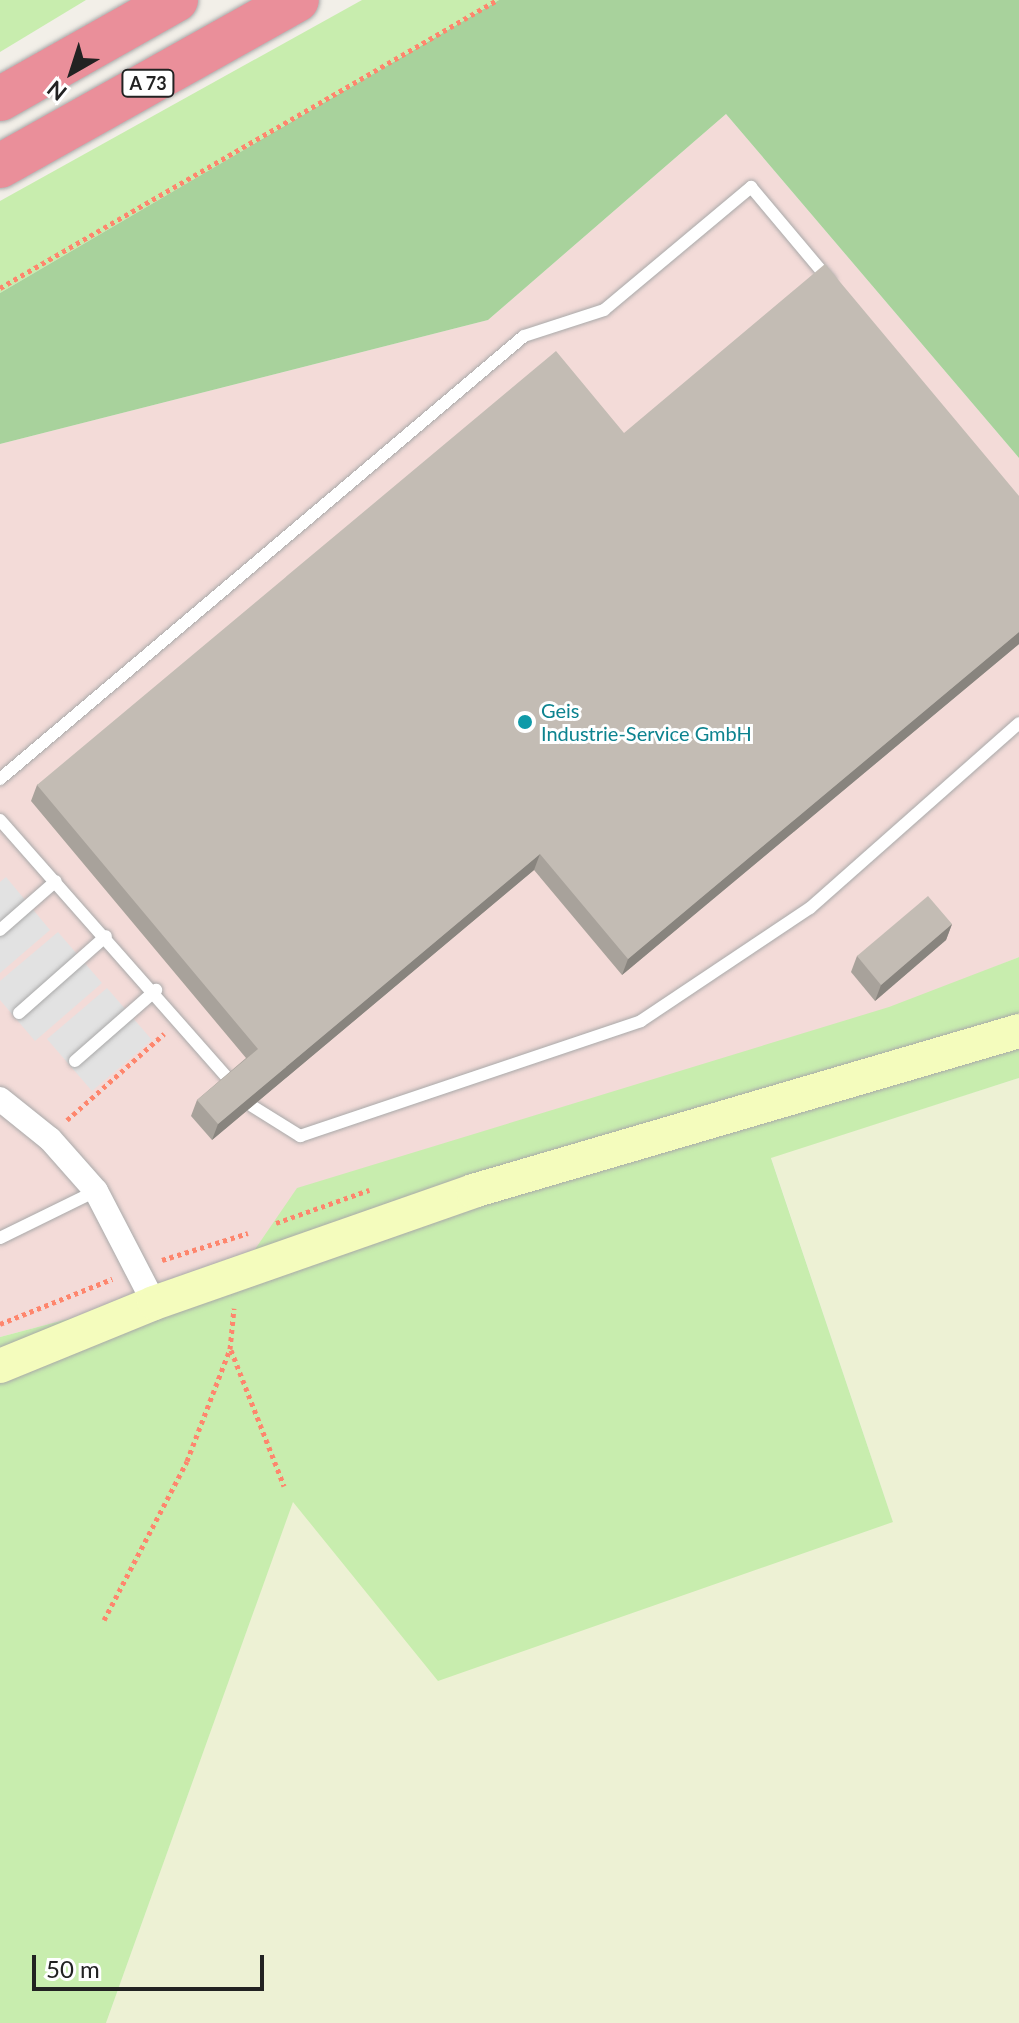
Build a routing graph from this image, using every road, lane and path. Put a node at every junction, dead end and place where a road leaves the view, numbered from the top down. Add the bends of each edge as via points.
1 (176, 0) edge
2 (297, 0) edge
3 (497, 0) edge
4 (0, 99) edge
5 (0, 166) edge
6 (0, 288) edge
7 (844, 297) edge
8 (1019, 723) edge
9 (0, 779) edge
10 (0, 820) edge
11 (56, 881) junction
12 (0, 930) edge
13 (106, 936) junction
14 (156, 990) junction
15 (19, 1013) dead end
16 (181, 1021) junction
17 (1019, 1031) edge
18 (75, 1061) dead end
19 (231, 1082) edge
20 (0, 1099) edge
21 (252, 1106) edge
22 (50, 1139) junction
23 (96, 1191) junction
24 (0, 1238) edge
25 (237, 1275) junction
26 (154, 1303) junction
27 (230, 1349) junction
28 (0, 1366) edge
29 (284, 1486) dead end
30 (104, 1620) dead end

1 - 4 highway
2 - 5 highway, A 73
3 - 6 path
7 - 9 lane via 751,187 604,310 524,336
8 - 21 lane via 810,908 641,1021 300,1136
10 - 11 lane
11 - 12 lane
11 - 13 lane
13 - 14 lane
13 - 15 lane
14 - 16 lane
14 - 18 lane
16 - 19 lane
16 - 22 path
17 - 25 main road via 473,1191
20 - 22 street
22 - 23 street
23 - 24 lane
23 - 26 street
25 - 26 main road
25 - 27 path
26 - 28 main road
27 - 29 path
27 - 30 path via 187,1461

